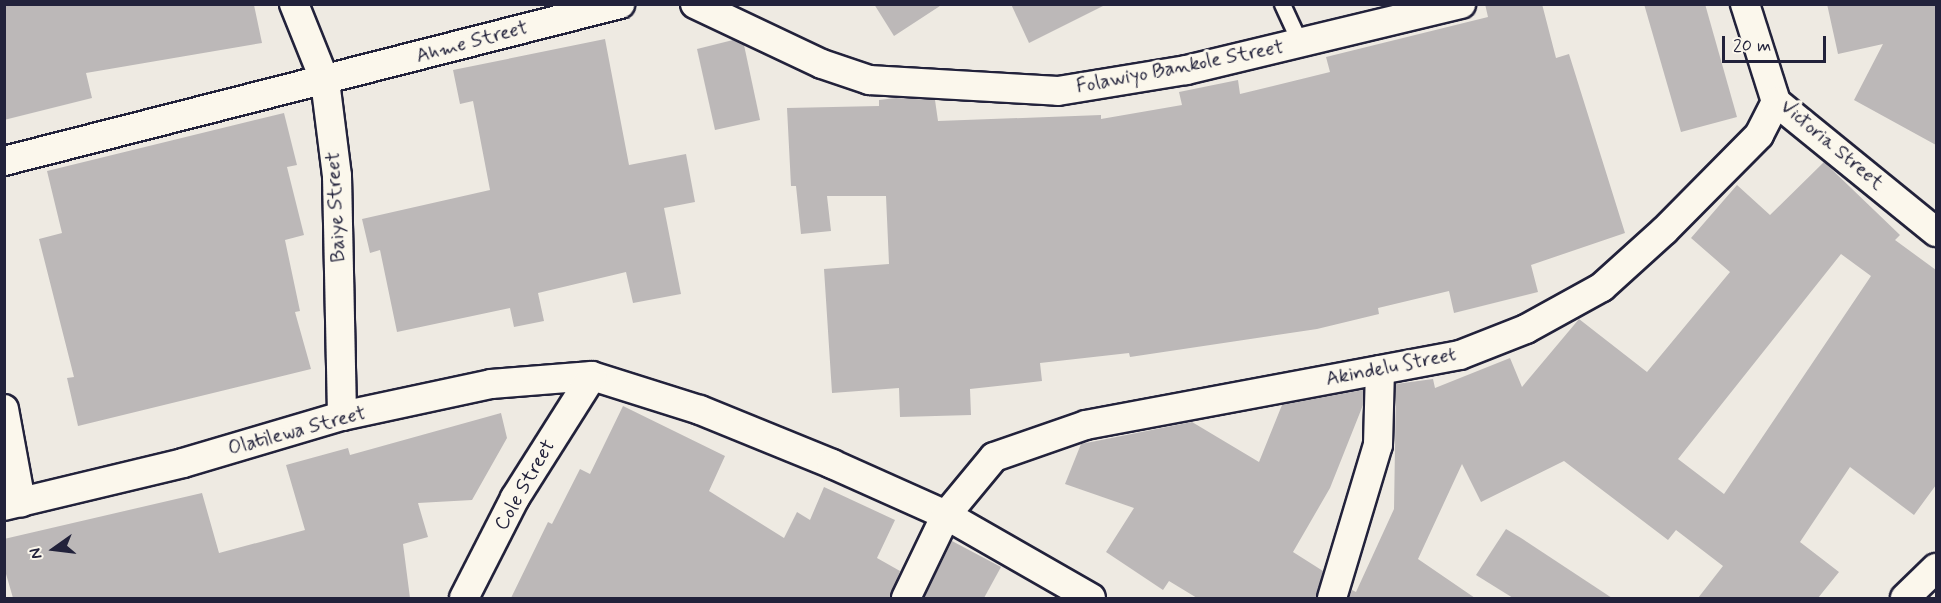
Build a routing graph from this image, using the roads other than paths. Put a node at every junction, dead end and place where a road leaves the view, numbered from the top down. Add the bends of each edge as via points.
1 (294, 4) edge
2 (620, 4) edge
3 (695, 4) edge
4 (1282, 4) edge
5 (1461, 4) edge
6 (1745, 4) edge
7 (1300, 43) junction
8 (325, 81) junction
9 (1776, 102) junction
10 (4, 161) edge
11 (1936, 232) edge
12 (1380, 370) junction
13 (592, 376) junction
14 (4, 409) edge
15 (342, 416) junction
16 (13, 504) edge
17 (946, 515) junction
18 (1936, 568) edge
19 (464, 598) edge
20 (906, 598) edge
21 (1091, 598) edge
22 (1332, 598) edge
23 (1905, 598) edge

1 - 8 street, Baiye Street
2 - 8 street, Ahme Street
3 - 7 street, Folawiyo Bankole Street via 822,64 869,80 935,87 1068,89 1186,70
4 - 7 lane
5 - 7 street, Folawiyo Bankole Street
6 - 9 street, Victoria Street
8 - 10 street, Ahme Street
8 - 15 street, Baiye Street via 338,176
9 - 11 street, Victoria Street
9 - 12 street, Akindelu Street via 1759,135 1602,287 1526,329 1460,355
12 - 17 street, Akindelu Street via 1086,425 994,457
12 - 22 street via 1378,445
13 - 15 street, Olatilewa Street via 491,384
13 - 17 street via 700,410
13 - 19 street, Cole Street via 514,498
14 - 16 street
15 - 16 street, Olatilewa Street via 183,463
17 - 20 street, Akindelu Street
17 - 21 street
18 - 23 street

